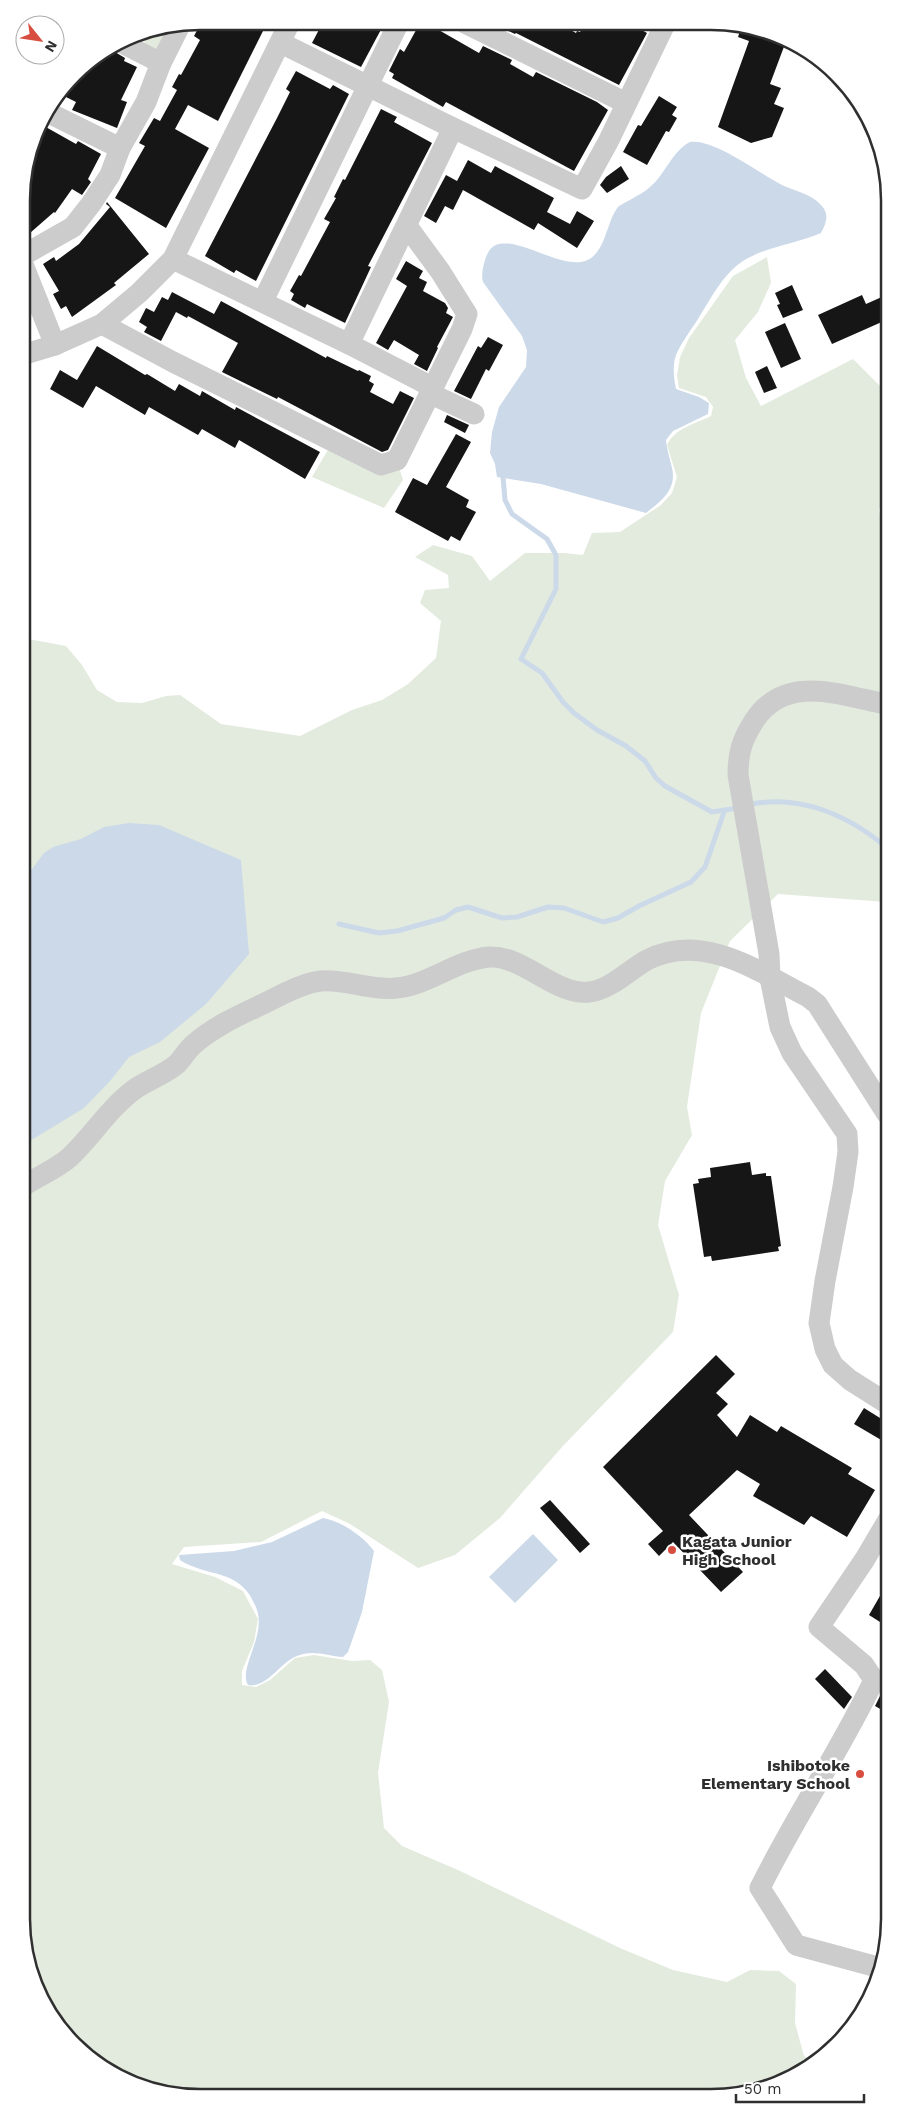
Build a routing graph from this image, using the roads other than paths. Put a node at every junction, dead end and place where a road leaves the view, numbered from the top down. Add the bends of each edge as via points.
1 (287, 30) edge
2 (395, 30) edge
3 (479, 30) edge
4 (662, 30) edge
5 (177, 32) edge
6 (281, 43) junction
7 (128, 46) edge
8 (161, 63) junction
9 (368, 85) junction
10 (626, 103) junction
11 (53, 115) edge
12 (453, 128) junction
13 (120, 148) junction
14 (407, 226) junction
15 (30, 251) edge
16 (173, 258) junction
17 (30, 282) edge
18 (263, 301) junction
19 (102, 324) junction
20 (349, 344) junction
21 (55, 346) junction
22 (30, 354) edge
23 (430, 390) junction
24 (474, 414) dead end
25 (881, 703) edge
26 (770, 978) junction
27 (881, 1105) edge
28 (30, 1182) edge
29 (881, 1400) edge
30 (881, 1532) edge
31 (874, 1966) edge

1 - 6 street
2 - 9 street
3 - 10 street
4 - 10 street
5 - 8 street
6 - 9 street
6 - 16 street via 260,79
7 - 8 street
8 - 13 street via 146,102
9 - 12 street
9 - 18 street
10 - 12 street via 582,189
11 - 13 street
12 - 14 street
13 - 15 street via 110,175 73,227
14 - 20 street
14 - 23 street via 467,314
16 - 18 street
16 - 19 street
17 - 21 street
18 - 20 street
19 - 21 street
19 - 23 street via 381,465 397,460
20 - 23 street
21 - 22 street
23 - 24 street
25 - 26 street via 812,690 792,692 760,712 744,736 738,756 738,775 769,954
26 - 27 street via 817,1004
26 - 28 street via 743,962 715,952 690,950 658,954 589,992 574,990 514,963 490,957 452,967 394,989 320,981 277,997 214,1028 192,1045 177,1064 135,1089 108,1113 68,1158
26 - 29 street via 780,1027 792,1053 847,1134 848,1152 819,1323 825,1349 833,1365
30 - 31 street via 819,1627 864,1665 874,1680 760,1888 796,1946

